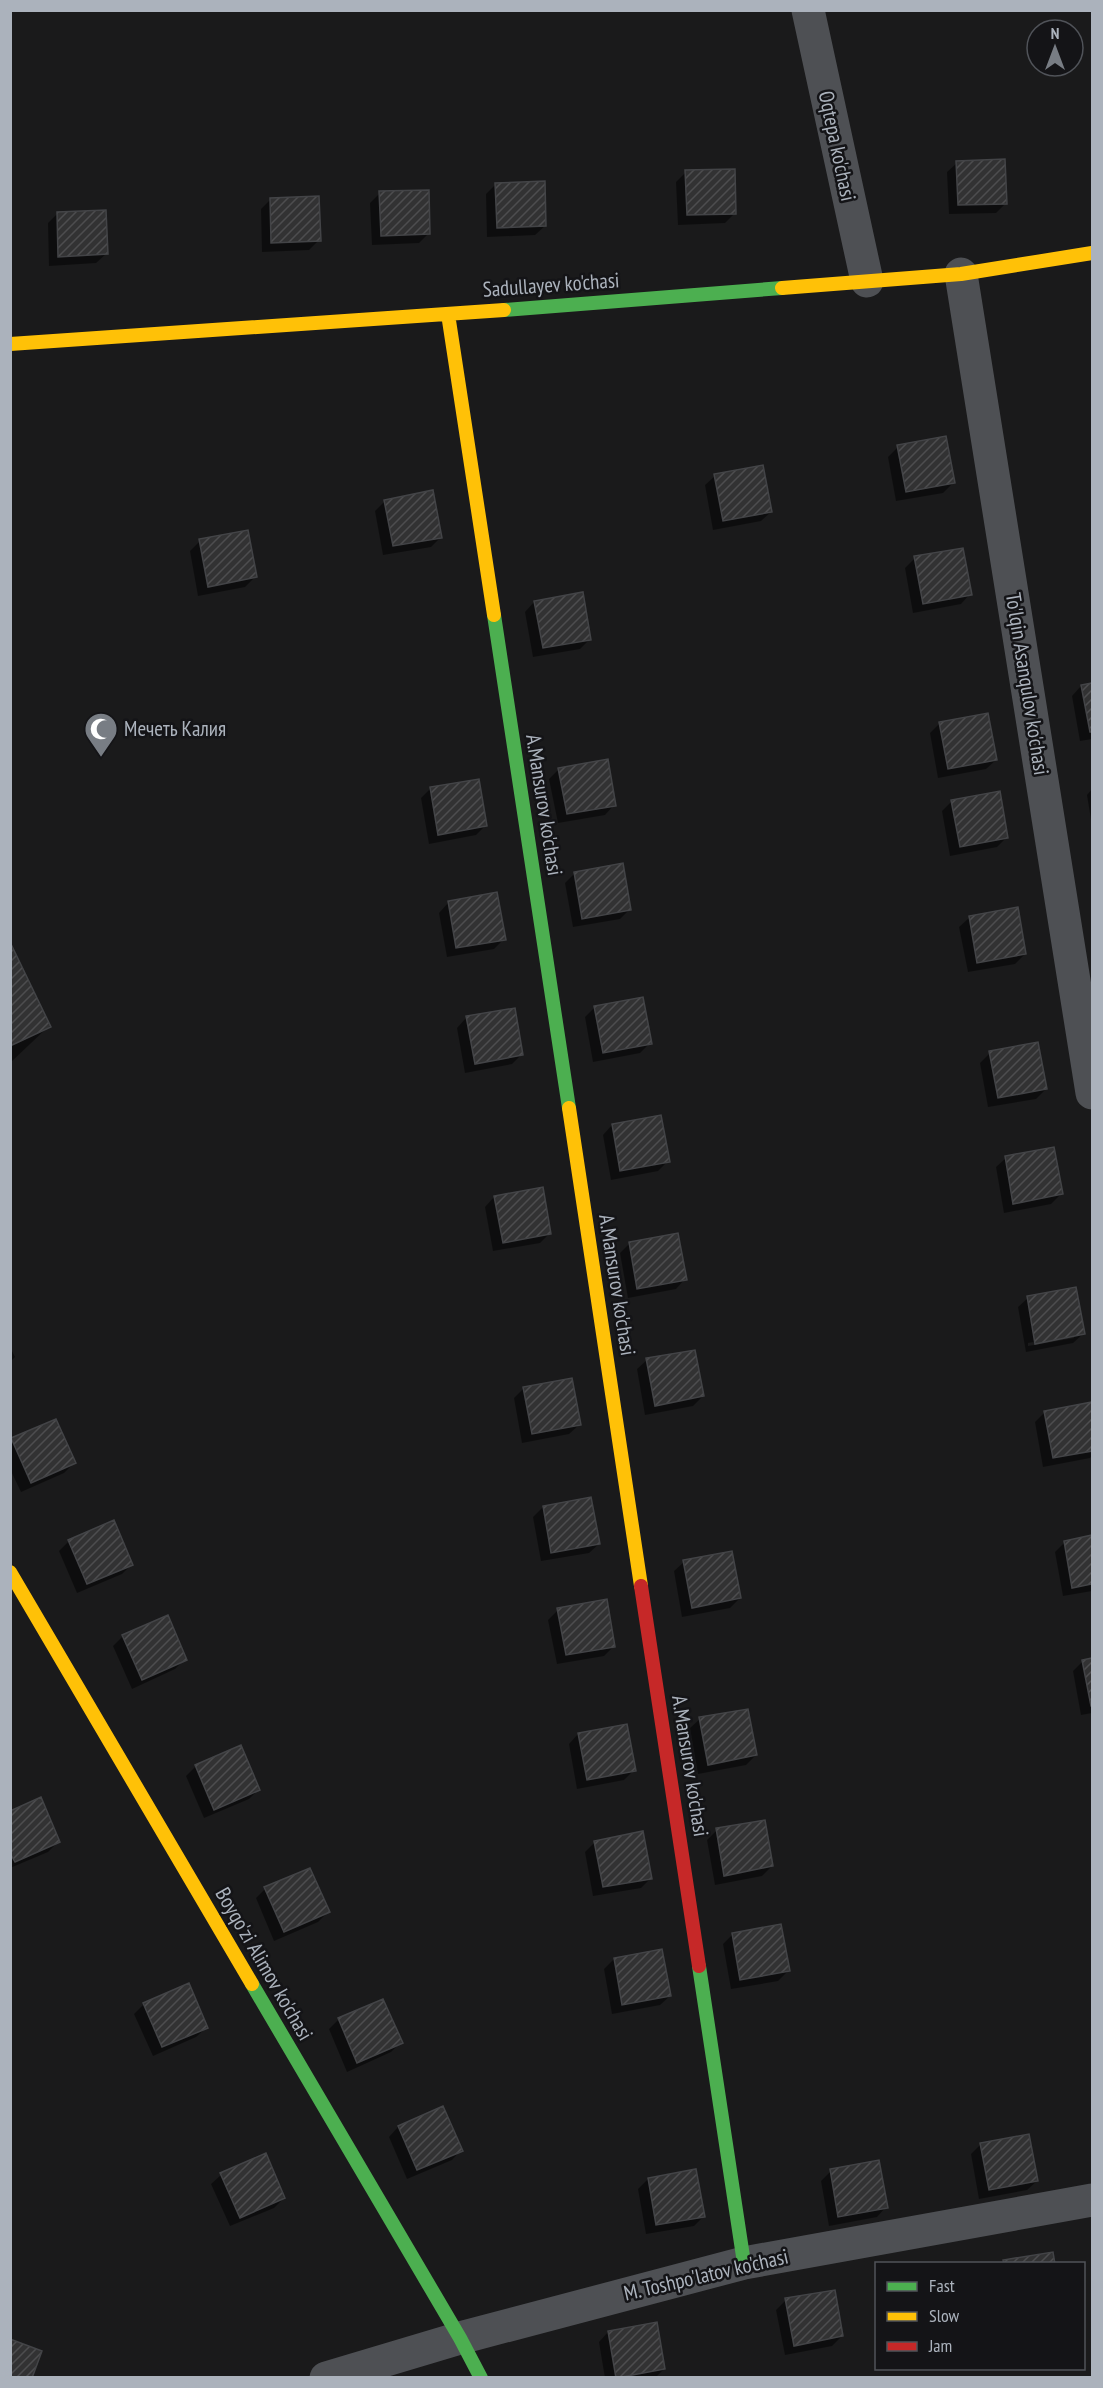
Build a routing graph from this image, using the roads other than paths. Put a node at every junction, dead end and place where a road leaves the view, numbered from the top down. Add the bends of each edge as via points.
1 (808, 10) edge
2 (1092, 253) edge
3 (961, 274) junction
4 (867, 281) junction
5 (448, 314) junction
6 (10, 344) edge
7 (1092, 1093) edge
8 (10, 1572) edge
9 (1092, 2200) edge
10 (744, 2263) junction
11 (460, 2338) junction
12 (326, 2378) edge
13 (481, 2378) edge

1 - 4 street, Oqtepa ko'chasi
2 - 3 street, Sadullayev ko'chasi
3 - 4 street, Sadullayev ko'chasi
3 - 7 street, To'lqin Asanqulov ko'chasi
4 - 5 street, Sadullayev ko'chasi
5 - 6 street, Sadullayev ko'chasi
5 - 10 street, A.Mansurov ko'chasi
8 - 11 street, Boyqo'zi Alimov ko'chasi
9 - 10 street, M. Toshpo'latov ko'chasi
10 - 11 street, M. Toshpo'latov ko'chasi
11 - 12 street, M. Toshpo'latov ko'chasi
11 - 13 street, Boyqo'zi Alimov ko'chasi

